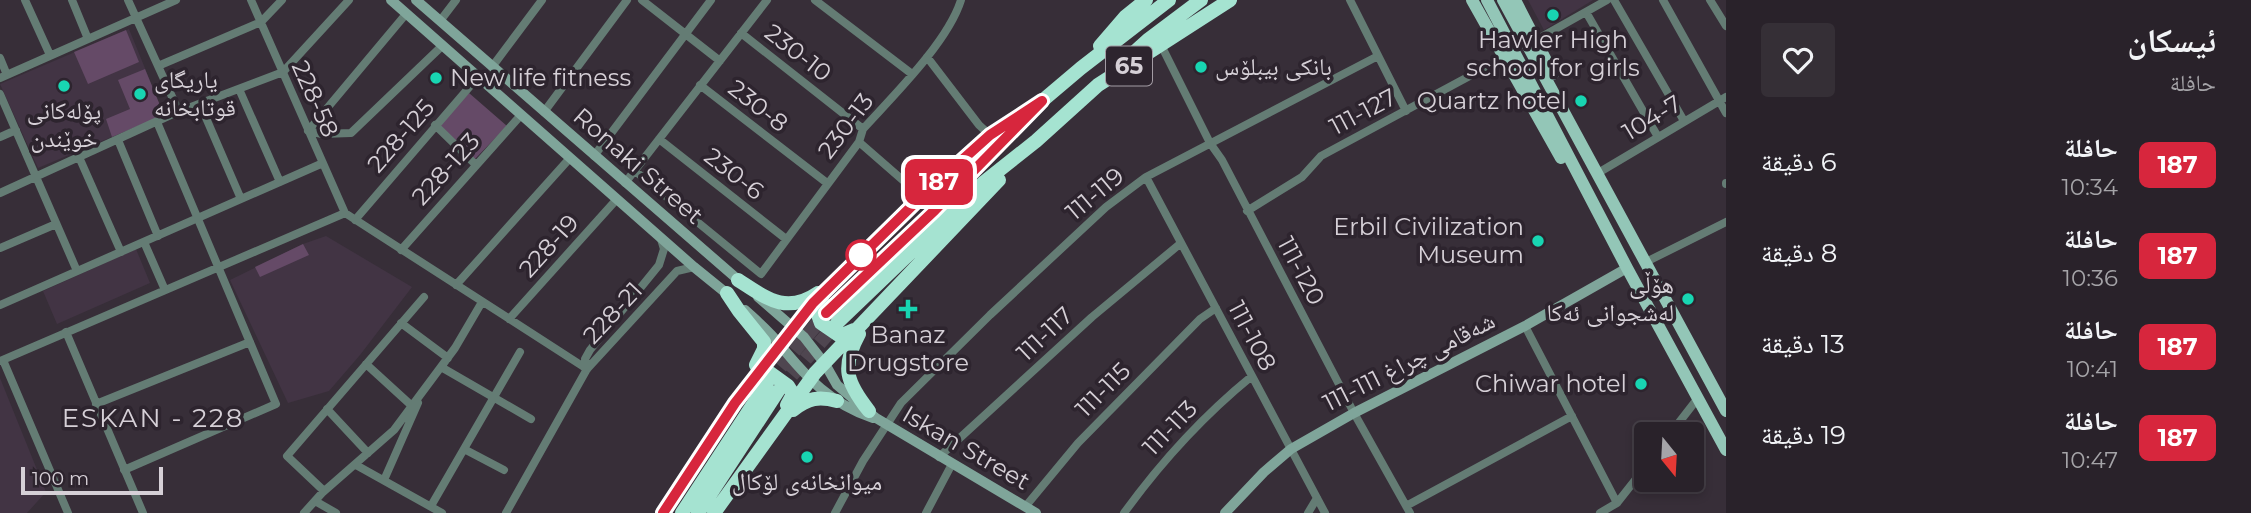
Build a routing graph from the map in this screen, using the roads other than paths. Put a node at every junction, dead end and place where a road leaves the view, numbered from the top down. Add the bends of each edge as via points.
1 (25, 0) edge
2 (72, 0) edge
3 (128, 0) edge
4 (176, 0) edge
5 (251, 0) edge
6 (282, 0) edge
7 (349, 0) edge
8 (391, 0) edge
9 (456, 0) edge
10 (542, 0) edge
11 (627, 0) edge
12 (642, 0) edge
13 (711, 0) edge
14 (766, 0) edge
15 (815, 0) edge
16 (961, 0) edge
17 (1146, 0) edge
18 (1169, 0) edge
19 (1200, 0) edge
20 (1230, 0) edge
21 (1350, 0) edge
22 (1472, 0) edge
23 (1486, 0) edge
24 (1503, 0) edge
25 (1515, 0) edge
26 (1607, 0) edge
27 (1615, 0) edge
28 (1663, 0) edge
29 (1710, 0) edge
30 (420, 4) edge
31 (1586, 12) junction
32 (1723, 15) edge
33 (409, 17) junction
34 (136, 18) junction
35 (440, 21) junction
36 (261, 22) junction
37 (1726, 26) edge
38 (684, 33) junction
39 (741, 33) junction
40 (88, 38) junction
41 (1536, 40) junction
42 (1161, 45) junction
43 (442, 46) junction
44 (50, 55) junction
45 (1378, 56) junction
46 (927, 57) junction
47 (1505, 57) junction
48 (0, 58) edge
49 (720, 61) junction
50 (158, 66) junction
51 (492, 67) junction
52 (1081, 68) junction
53 (283, 72) junction
54 (912, 74) junction
55 (4, 76) edge
56 (478, 77) junction
57 (700, 85) junction
58 (1098, 85) junction
59 (239, 89) junction
60 (0, 94) edge
61 (1723, 99) edge
62 (1042, 101) junction
63 (200, 104) junction
64 (1406, 111) junction
65 (178, 112) junction
66 (544, 112) junction
67 (1726, 113) edge
68 (521, 115) junction
69 (1684, 121) junction
70 (157, 122) junction
71 (435, 125) junction
72 (863, 129) junction
73 (16, 130) junction
74 (308, 131) junction
75 (990, 135) junction
76 (0, 137) edge
77 (1657, 137) junction
78 (659, 139) junction
79 (118, 140) junction
80 (1035, 141) junction
81 (859, 142) junction
82 (1210, 143) junction
83 (594, 156) junction
84 (79, 157) junction
85 (570, 158) junction
86 (323, 163) junction
87 (476, 165) junction
88 (635, 171) junction
89 (1598, 173) junction
90 (36, 176) junction
91 (1146, 177) junction
92 (280, 182) junction
93 (625, 183) junction
94 (827, 183) junction
95 (0, 193) edge
96 (921, 197) junction
97 (241, 199) junction
98 (617, 199) junction
99 (1247, 211) junction
100 (345, 213) junction
101 (197, 219) junction
102 (357, 222) junction
103 (1726, 222) edge
104 (56, 224) junction
105 (1607, 229) junction
106 (158, 236) junction
107 (661, 238) junction
108 (786, 239) junction
109 (144, 242) junction
110 (1181, 243) junction
111 (0, 248) edge
112 (401, 250) junction
113 (121, 252) junction
114 (854, 261) junction
115 (1646, 262) junction
116 (694, 267) junction
117 (218, 268) junction
118 (1627, 268) junction
119 (77, 271) junction
120 (841, 275) junction
121 (738, 280) junction
122 (456, 285) junction
123 (165, 290) junction
124 (727, 293) junction
125 (424, 296) dead end
126 (482, 302) junction
127 (0, 305) edge
128 (1216, 308) junction
129 (826, 313) tunnel mouth
130 (509, 319) junction
131 (866, 320) junction
132 (401, 323) junction
133 (838, 323) tunnel mouth
134 (1525, 326) junction
135 (794, 328) junction
136 (66, 332) junction
137 (250, 342) junction
138 (780, 344) junction
139 (520, 352) dead end
140 (448, 358) junction
141 (2, 361) edge
142 (366, 364) junction
143 (825, 364) junction
144 (441, 367) junction
145 (587, 369) junction
146 (1252, 376) junction
147 (809, 380) junction
148 (423, 391) junction
149 (493, 398) junction
150 (1698, 398) junction
151 (837, 401) junction
152 (735, 403) junction
153 (96, 404) junction
154 (412, 406) junction
155 (327, 409) junction
156 (1726, 411) edge
157 (1354, 413) junction
158 (1572, 416) junction
159 (877, 418) junction
160 (531, 419) dead end
161 (779, 422) junction
162 (1679, 422) edge
163 (761, 447) junction
164 (464, 449) junction
165 (1291, 449) junction
166 (1726, 450) edge
167 (368, 453) junction
168 (939, 457) junction
169 (952, 464) junction
170 (356, 465) junction
171 (124, 470) junction
172 (504, 470) dead end
173 (384, 480) junction
174 (1634, 482) edge
175 (324, 491) junction
176 (1317, 498) junction
177 (315, 501) junction
178 (1618, 503) junction
179 (431, 506) junction
180 (1023, 508) edge
181 (1408, 509) edge
182 (68, 513) edge
183 (143, 513) edge
184 (304, 513) edge
185 (336, 513) edge
186 (442, 513) edge
187 (506, 513) edge
188 (663, 513) edge
189 (682, 513) edge
190 (698, 513) edge
191 (714, 513) edge
192 (835, 513) edge
193 (926, 513) edge
194 (1036, 513) edge
195 (1124, 513) edge
196 (1225, 513) edge
197 (1308, 513) edge
198 (1325, 513) edge
199 (1600, 513) edge

1 - 44 street
2 - 40 street
3 - 34 street
4 - 34 street
5 - 36 street, 228-58
6 - 36 street
7 - 53 street
8 - 33 main road, Ronaki Street
9 - 35 street
10 - 51 street
11 - 66 street
12 - 38 street
13 - 38 street
14 - 39 street
15 - 54 street
16 - 46 street, 230-13 via 958,12
17 - 52 highway, 65 via 1125,16
18 - 52 highway, 65
19 - 58 highway, 65
20 - 42 highway, 65
21 - 45 street
22 - 47 main road
23 - 105 main road
24 - 89 main road
25 - 41 main road
26 - 31 street
27 - 69 street
28 - 61 street
29 - 32 street
30 - 33 main road
30 - 35 main road, Ronaki Street
31 - 41 street
31 - 77 street
32 - 37 street
33 - 43 main road, Ronaki Street
33 - 74 street
34 - 40 street
34 - 50 street
35 - 51 main road, Ronaki Street
36 - 50 street
36 - 53 street, 228-58
38 - 49 street
38 - 83 street
39 - 49 street
39 - 72 street, 230-10
40 - 44 street
41 - 89 main road
42 - 58 highway, 65
42 - 82 street, 111-120
43 - 56 main road, Ronaki Street
43 - 74 street via 351,133
44 - 55 street
45 - 64 street
45 - 82 street, 111-119
46 - 54 street, 230-13
46 - 75 street
47 - 64 street, 111-127
47 - 105 main road via 1566,167
48 - 55 street
49 - 57 street
50 - 65 street
51 - 66 main road, Ronaki Street
52 - 62 highway, 65
53 - 59 street
53 - 74 street, 228-58
54 - 72 street, 230-13
56 - 68 main road, Ronaki Street
56 - 71 street, 228-125
57 - 78 street
57 - 94 street, 230-8
58 - 80 highway, 65
59 - 63 street
59 - 92 street
60 - 73 street
61 - 67 street
61 - 69 street, 104-7
62 - 75 highway, 65
62 - 129 highway, 65
63 - 65 street
63 - 97 street
64 - 99 street, 111-127 via 1321,156 1302,177
65 - 70 street
66 - 83 main road, Ronaki Street
68 - 85 main road, Ronaki Street
68 - 87 street, 228-123
69 - 77 street, 104-7
70 - 79 street
70 - 101 street
71 - 87 street
71 - 102 street, 228-125
72 - 81 street, 230-13
73 - 76 street
73 - 90 street
74 - 86 street, 228-58
75 - 96 highway, 65
77 - 89 street, 104-7
78 - 88 street
78 - 108 street, 230-6
79 - 84 street
79 - 106 street
80 - 131 highway, 65
80 - 133 highway, 65 via 983,183
81 - 94 street, 230-13
81 - 96 street
82 - 91 street, 111-119
82 - 99 street, 111-120
83 - 93 main road, Ronaki Street
84 - 90 street
84 - 113 street
85 - 98 main road, Ronaki Street
85 - 122 street
86 - 92 street
86 - 100 street, 228-58
87 - 112 street, 228-123
88 - 93 street
88 - 108 street, 230-13 via 761,274
89 - 115 main road
90 - 95 street
90 - 104 street
91 - 110 street, 111-108
91 - 159 street, 111-119 via 1106,207 901,403
92 - 97 street
93 - 121 main road, Ronaki Street
94 - 108 street, 230-13
96 - 114 highway, 65
97 - 101 street
98 - 107 main road, Ronaki Street
98 - 130 street, 228-19
99 - 157 street, 111-120
100 - 102 street
100 - 117 street
101 - 106 street
101 - 117 street
102 - 112 street
103 - 115 street
104 - 111 street
104 - 119 street
105 - 118 main road
106 - 109 street
107 - 116 main road, Ronaki Street
107 - 145 street, 228-21 via 664,249 659,265 590,350 585,359
109 - 113 street
109 - 123 street
110 - 128 street, 111-108
110 - 168 street, 111-117 via 1092,317
112 - 122 street
113 - 119 street
114 - 120 highway, 65
114 - 131 highway via 819,304 817,316 840,336
115 - 156 main road
116 - 124 main road, Ronaki Street
116 - 145 street, 228-21 via 677,271
117 - 123 street
117 - 137 street
118 - 134 main road, شەقامی چراغ 111-111
118 - 150 main road
119 - 127 street
120 - 121 highway via 810,298 793,304 776,301
120 - 135 highway, 65
121 - 135 main road, Ronaki Street
122 - 126 street
123 - 136 street
124 - 138 main road, Ronaki Street
124 - 152 highway via 764,345
125 - 132 street
126 - 130 street
126 - 140 street
128 - 146 street, 111-108
128 - 180 street, 111-115 via 1200,318 1077,443
130 - 145 street
131 - 143 highway, 65
131 - 159 highway via 847,365 856,392
132 - 140 street
132 - 142 street
134 - 157 main road, شەقامی چراغ 111-111
134 - 158 street
135 - 138 highway, 65
135 - 143 main road, Iskan Street
136 - 141 street
136 - 153 street
137 - 153 street
137 - 171 street via 276,404
138 - 147 main road, Iskan Street
138 - 152 highway, 65
139 - 149 street
140 - 144 street
141 - 182 street
142 - 154 street
142 - 155 street
143 - 147 highway, 65
143 - 159 main road, Iskan Street via 837,385
144 - 148 street
144 - 149 street
145 - 187 street
146 - 165 street, 111-108
146 - 195 street, 111-113 via 1154,471
147 - 151 main road, Iskan Street
147 - 161 highway, 65
148 - 154 street
148 - 173 street
149 - 160 street
149 - 164 street
150 - 162 street
150 - 166 main road
151 - 159 main road, Iskan Street
151 - 161 highway via 810,399
152 - 163 highway via 764,373 771,373 792,391
152 - 188 highway, 65
153 - 171 street
154 - 167 street
155 - 167 street
155 - 175 street via 286,456
157 - 165 main road, شەقامی چراغ 111-111
157 - 181 street, 111-120
158 - 178 street
158 - 181 street
159 - 168 main road, Iskan Street
159 - 192 street, 111-119 via 863,461
161 - 163 highway, 65
163 - 191 highway, 65
164 - 172 street
164 - 179 street
165 - 176 street, 111-108
165 - 196 main road, شەقامی چراغ 111-111
167 - 170 street
168 - 169 main road, Iskan Street
169 - 180 main road, Iskan Street
169 - 193 street
170 - 173 street
170 - 175 street
171 - 183 street
173 - 179 street
174 - 178 street
175 - 177 street
176 - 197 street
176 - 198 street, 111-108
177 - 184 street
177 - 185 street
178 - 199 street
179 - 186 street
180 - 194 main road, Iskan Street
189 - 190 highway via 772,387

